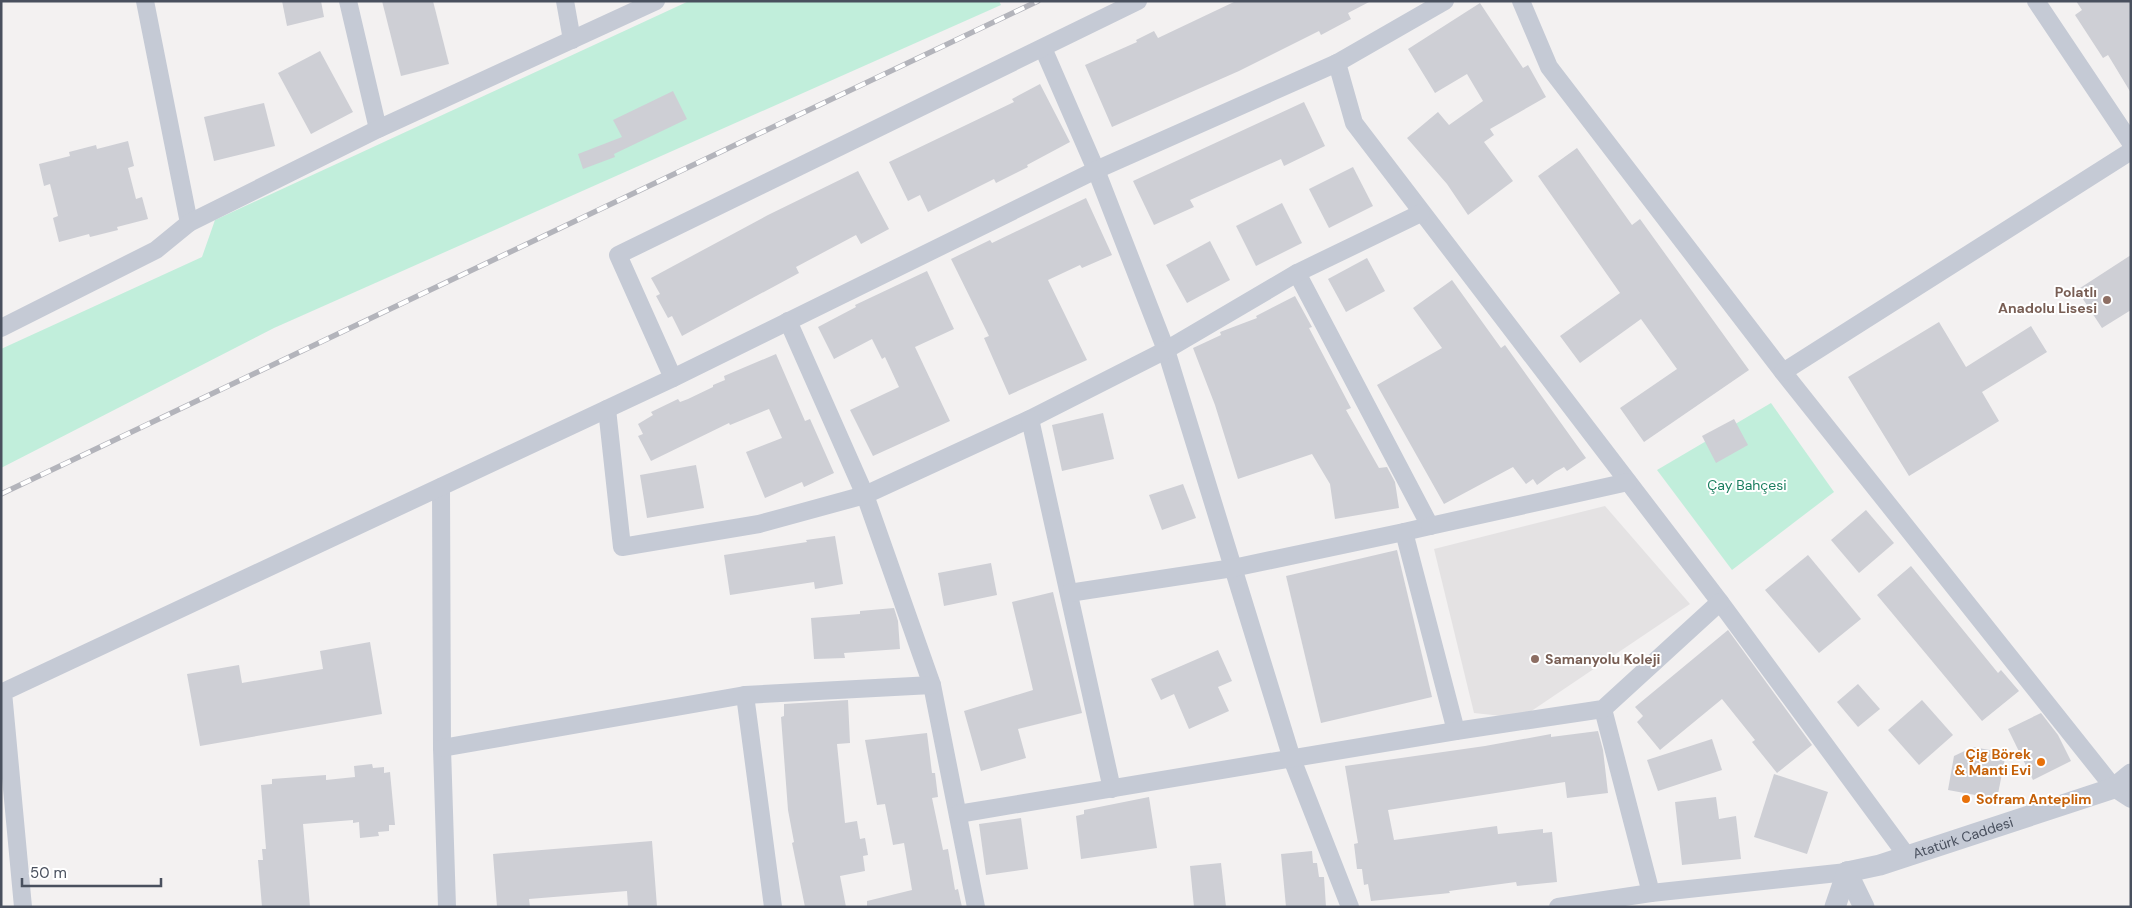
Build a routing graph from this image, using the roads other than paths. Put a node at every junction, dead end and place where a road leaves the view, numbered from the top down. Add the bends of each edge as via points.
1 (145, 1) edge
2 (348, 1) edge
3 (565, 1) edge
4 (656, 1) edge
5 (1138, 1) edge
6 (1445, 1) edge
7 (1521, 1) edge
8 (2036, 1) edge
9 (572, 40) junction
10 (1043, 48) junction
11 (1337, 63) junction
12 (378, 129) junction
13 (2131, 143) edge
14 (2131, 151) edge
15 (1096, 170) junction
16 (1421, 213) junction
17 (189, 222) junction
18 (1297, 273) junction
19 (788, 321) junction
20 (1, 328) edge
21 (1166, 350) junction
22 (1782, 372) junction
23 (673, 378) junction
24 (607, 409) junction
25 (1030, 419) junction
26 (1628, 482) junction
27 (441, 486) junction
28 (865, 495) junction
29 (1430, 526) junction
30 (1404, 532) junction
31 (1233, 568) junction
32 (1069, 593) junction
33 (1720, 602) junction
34 (932, 685) junction
35 (745, 695) junction
36 (1603, 709) junction
37 (1456, 731) junction
38 (442, 748) junction
39 (1292, 759) junction
40 (2131, 774) edge
41 (1112, 788) junction
42 (2122, 793) edge
43 (958, 814) junction
44 (1907, 856) junction
45 (1847, 872) junction
46 (1651, 893) junction
47 (23, 907) edge
48 (447, 907) edge
49 (773, 907) edge
50 (976, 907) edge
51 (1350, 907) edge
52 (1558, 907) edge
53 (1835, 907) edge
54 (1864, 907) edge

1 - 17 street
2 - 12 street
3 - 9 street
4 - 9 street
5 - 10 street
6 - 11 street
7 - 22 street via 1548,67
8 - 13 street
9 - 12 street
10 - 15 street
10 - 23 street via 618,255
11 - 15 street
11 - 16 street via 1354,123
12 - 17 street
14 - 22 street
15 - 19 street
15 - 21 street
16 - 18 street
16 - 26 street
17 - 20 street via 156,250
18 - 21 street
18 - 29 street
19 - 23 street
19 - 28 street
21 - 25 street
21 - 31 street
22 - 42 street
23 - 24 street
24 - 27 street
24 - 28 street via 622,547 758,524
25 - 28 street
25 - 32 street
26 - 29 street
26 - 33 street
27 - 38 street
27 - 47 street via 3,692
28 - 34 street
29 - 30 street
30 - 31 street
30 - 37 street
31 - 32 street
31 - 39 street
32 - 41 street
33 - 36 street
33 - 44 street
34 - 35 street
34 - 43 street
35 - 38 street
35 - 49 street
36 - 37 street
36 - 46 street
37 - 39 street
38 - 48 street
39 - 41 street
39 - 51 street
40 - 42 street, Atatürk Caddesi
41 - 43 street
42 - 44 street, Atatürk Caddesi
43 - 50 street
44 - 45 street, Atatürk Caddesi
45 - 46 street
45 - 53 street
45 - 54 street
46 - 52 street

